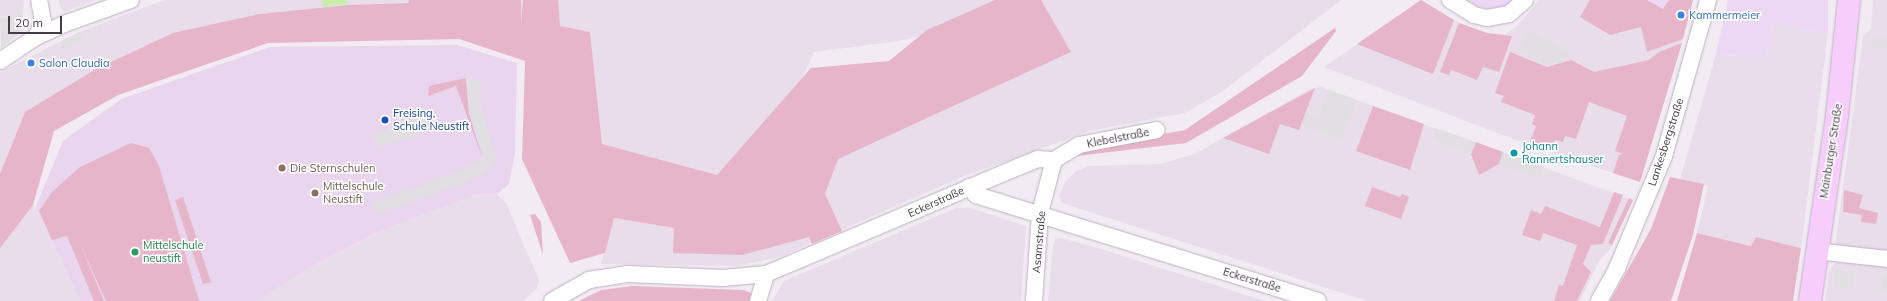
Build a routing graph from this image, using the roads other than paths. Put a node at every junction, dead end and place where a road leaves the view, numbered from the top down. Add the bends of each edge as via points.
1 (40, 0) edge
2 (131, 0) edge
3 (1450, 0) edge
4 (1525, 0) edge
5 (1708, 0) edge
6 (1849, 0) edge
7 (36, 37) junction
8 (0, 61) edge
9 (1157, 130) dead end
10 (1054, 160) junction
11 (969, 187) junction
12 (1040, 213) junction
13 (1816, 251) junction
14 (1887, 259) edge
15 (766, 274) junction
16 (552, 301) edge
17 (758, 301) edge
18 (1034, 301) edge
19 (1318, 301) edge
20 (1599, 301) edge
21 (1810, 301) edge

1 - 7 street via 43,22
2 - 7 street
3 - 4 street via 1474,14 1487,18 1509,14
5 - 20 street, Lankesbergstraße via 1664,156 1617,268
6 - 13 main road, Mainburger Straße via 1837,116
7 - 8 street
9 - 10 street, Klebelstraße via 1079,145
10 - 11 street, Klebelstraße via 1038,159
10 - 12 street, Asamstraße
11 - 12 street, Eckerstraße via 976,194
11 - 15 street, Eckerstraße
12 - 18 street, Asamstraße
12 - 19 street, Eckerstraße
13 - 14 street
13 - 21 main road, Mainburger Straße
15 - 16 street, Eckerstraße via 723,278 627,274 589,280
15 - 17 street

